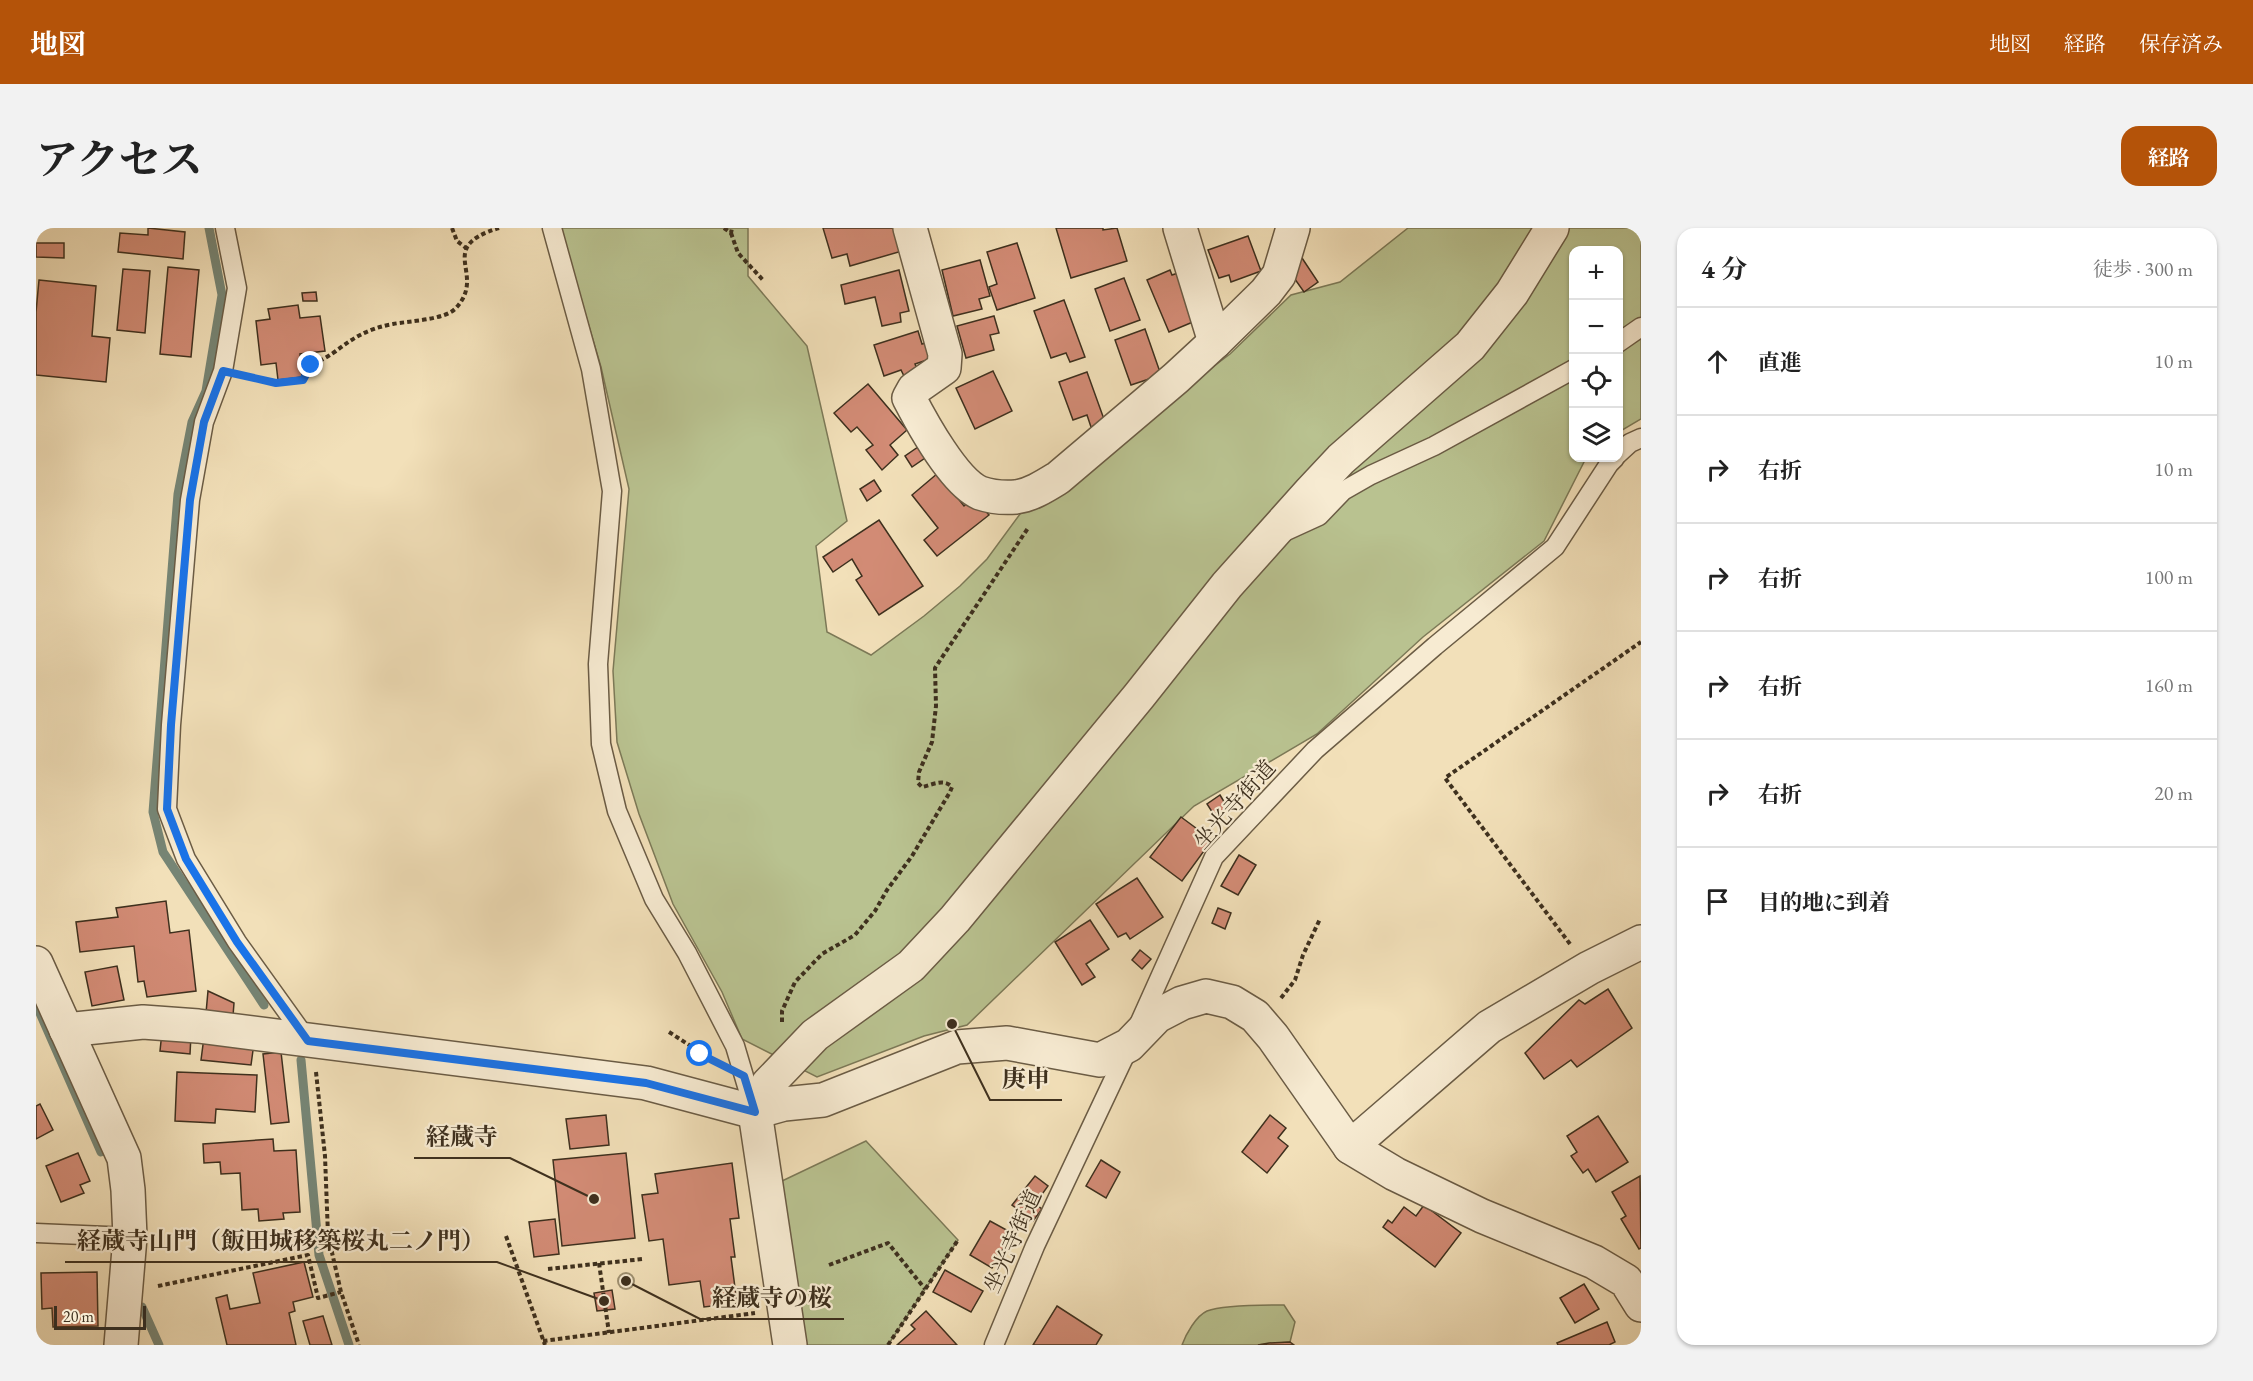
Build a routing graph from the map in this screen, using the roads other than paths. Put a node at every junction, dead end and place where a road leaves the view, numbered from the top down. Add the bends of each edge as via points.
1 (225, 228) edge
2 (552, 228) edge
3 (910, 228) edge
4 (1180, 228) edge
5 (1293, 228) edge
6 (1552, 228) edge
7 (1641, 327) edge
8 (1623, 340) edge
9 (1215, 342) junction
10 (1569, 372) edge
11 (1641, 438) edge
12 (1623, 449) edge
13 (1611, 462) edge
14 (1269, 539) junction
15 (1641, 942) edge
16 (36, 963) edge
17 (66, 1030) junction
18 (308, 1041) junction
19 (1129, 1046) junction
20 (755, 1112) junction
21 (1350, 1147) junction
22 (36, 1233) edge
23 (130, 1237) junction
24 (1641, 1305) edge
25 (121, 1345) edge
26 (790, 1345) edge
27 (993, 1345) edge

1 - 18 lane via 237,288 223,371 204,422 190,500 167,809 186,859 237,942
2 - 20 lane via 591,369 612,491 598,664 601,744 617,811 650,890 735,1046
3 - 9 street via 945,354 944,368 914,389 909,398 942,453 962,480 978,492 1018,497 1058,478
4 - 9 street
5 - 9 street via 1279,275
6 - 14 street via 1512,293 1470,346 1341,459
7 - 8 lane
10 - 14 lane via 1434,446 1352,485 1319,516
11 - 12 lane
13 - 19 lane, 坐光寺街道 via 1555,547 1315,750 1214,857
14 - 20 street via 1227,585 955,920 911,966 815,1035 768,1084
15 - 21 street via 1489,1027
16 - 17 street
17 - 18 street via 170,1023
17 - 23 street via 124,1158
18 - 20 street via 646,1083
19 - 20 street via 1100,1060 1007,1043 957,1047 823,1100
19 - 21 street via 1157,1016 1182,1003 1206,996 1233,1002 1255,1016 1273,1037
19 - 27 lane, 坐光寺街道
20 - 26 street
21 - 24 street via 1395,1174 1482,1216 1594,1262 1626,1281
22 - 23 lane
23 - 25 street

